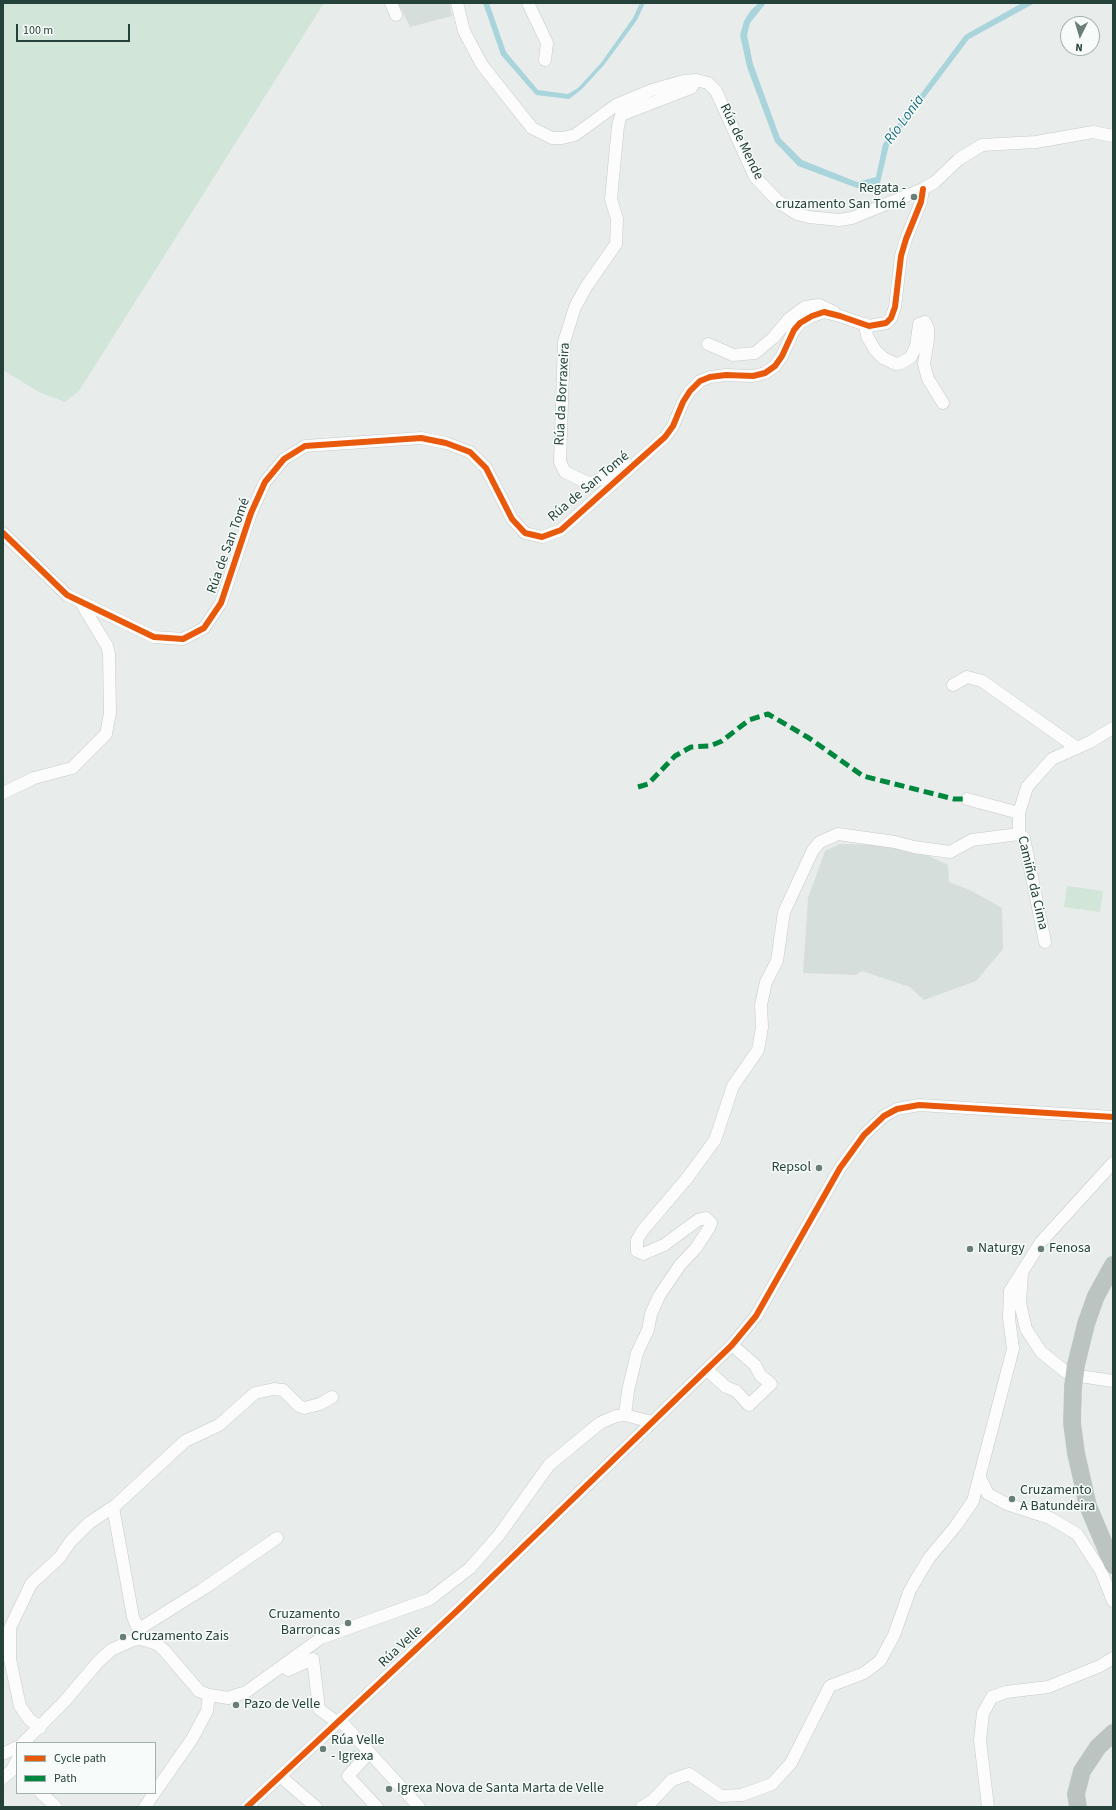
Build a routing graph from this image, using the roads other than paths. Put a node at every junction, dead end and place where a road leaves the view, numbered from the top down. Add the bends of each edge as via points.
1 (391, 3) edge
2 (458, 3) edge
3 (528, 3) edge
4 (396, 15) dead end
5 (546, 60) dead end
6 (696, 80) junction
7 (1113, 136) edge
8 (923, 189) junction
9 (840, 316) junction
10 (865, 324) junction
11 (708, 344) dead end
12 (943, 403) dead end
13 (640, 459) junction
14 (3, 533) edge
15 (80, 601) junction
16 (953, 685) dead end
17 (1113, 728) edge
18 (1077, 748) junction
19 (3, 793) edge
20 (967, 799) dead end
21 (1019, 813) junction
22 (1019, 834) junction
23 (1045, 942) dead end
24 (1113, 1117) edge
25 (1113, 1163) edge
26 (1113, 1265) edge
27 (1022, 1272) junction
28 (732, 1345) junction
29 (707, 1370) junction
30 (1113, 1381) edge
31 (332, 1397) dead end
32 (625, 1416) junction
33 (652, 1422) junction
34 (980, 1478) junction
35 (113, 1507) junction
36 (277, 1538) dead end
37 (1113, 1565) edge
38 (1113, 1601) edge
39 (8, 1621) edge
40 (140, 1634) junction
41 (1113, 1658) edge
42 (277, 1672) junction
43 (209, 1695) junction
44 (339, 1721) junction
45 (40, 1728) junction
46 (1113, 1733) edge
47 (26, 1742) edge
48 (16, 1748) edge
49 (369, 1753) junction
50 (3, 1754) edge
51 (1082, 1771) junction
52 (280, 1776) junction
53 (156, 1791) edge
54 (42, 1794) edge
55 (154, 1794) edge
56 (56, 1807) edge
57 (145, 1807) edge
58 (247, 1807) edge
59 (316, 1807) edge
60 (377, 1807) edge
61 (419, 1807) edge
62 (642, 1807) edge
63 (988, 1807) edge
64 (1078, 1807) edge
65 (1084, 1807) edge

1 - 4 street
2 - 6 street via 464,31 482,65 532,128 552,138 574,135 616,106 652,90
3 - 5 street via 547,43
6 - 8 street, Rúa de Mende via 708,83 716,91 755,177 776,199 796,214 826,220 852,218
6 - 13 street, Rúa da Borraxeira via 691,88 621,115 611,199 617,220 616,244 575,307 564,342 560,462 566,472 590,484
7 - 8 street, Rúa de Mende via 1093,132 1036,142 982,145 959,159 935,182
8 - 10 street, Rúa de San Tomé via 921,202 901,256 895,307 891,318 878,326
9 - 10 street, Rúa de San Tomé
9 - 11 street via 819,305 805,307 790,318 755,354 733,355
9 - 13 street, Rúa de San Tomé via 824,312 800,323 775,366 764,373 753,376 710,377 700,381 683,402 665,438
10 - 12 street via 867,336 875,350 883,358 896,364 911,357 916,346 919,324 925,322 928,339 924,364 928,379
13 - 15 street, Rúa de San Tomé via 561,530 542,537 525,533 512,520 486,468 470,452 446,443 421,438 306,446 284,459 265,482 251,513 221,603 204,628 183,639 154,637
14 - 15 street, Rúa de San Tomé via 66,595
15 - 19 street via 109,654 110,713 106,734 72,768 34,778
16 - 18 street via 967,677 982,681
17 - 18 street, Camiño da Cima
18 - 21 street, Camiño da Cima via 1052,759 1028,787
20 - 21 street
21 - 22 street, Camiño da Cima
22 - 23 street, Camiño da Cima via 1024,838
22 - 32 street via 972,840 950,852 838,834 820,842 813,850 784,912 777,961 766,982 761,1005 762,1027 758,1050 733,1086 716,1140 637,1240 637,1251 643,1254 664,1245 698,1220 706,1218 711,1223 696,1248 680,1265 659,1296 651,1314 648,1330 636,1353
24 - 28 street, Rúa Velle via 919,1105 897,1109 884,1116 864,1135 840,1168 756,1316
25 - 27 street via 1041,1242
26 - 37 highway, bridge via 1096,1296 1086,1324 1076,1365 1072,1424 1088,1506
27 - 30 street via 1020,1303 1026,1329 1041,1352 1073,1376
27 - 34 street via 1010,1291 1009,1318 1013,1349
28 - 29 street, Rúa Velle
28 - 29 street via 755,1365 760,1375 771,1384 749,1405 736,1391
29 - 33 street, Rúa Velle
31 - 35 street via 320,1404 304,1408 283,1390 255,1393 219,1425 185,1441
32 - 33 street
32 - 42 street via 616,1416 600,1423 549,1465 499,1535 470,1568 430,1599 321,1638
33 - 44 street, Rúa Velle
34 - 38 street via 988,1494 1007,1504 1050,1518 1077,1534 1100,1571
34 - 62 street via 973,1501 929,1558 910,1590 894,1635 880,1660 864,1673 830,1686 791,1763 772,1784 742,1795 721,1796 689,1774 672,1780 652,1801
35 - 39 street via 78,1532 60,1557 31,1584
35 - 40 street via 133,1617
36 - 40 street
39 - 45 street via 10,1659 20,1706
40 - 43 street via 164,1650 199,1691
40 - 45 street via 111,1650 98,1662
41 - 63 street via 1100,1666 1048,1687 1006,1692 992,1697 983,1713 980,1740
42 - 43 street via 246,1692 228,1698
42 - 44 street via 284,1672 313,1659 319,1708
43 - 53 street via 207,1711 192,1739
44 - 49 street
44 - 52 street, Rúa Velle
45 - 47 street
46 - 51 highway via 1098,1747
48 - 50 street
49 - 60 street via 348,1776
49 - 61 street
51 - 64 highway via 1076,1794
51 - 65 highway via 1081,1795
52 - 58 street, Rúa Velle
52 - 59 street
54 - 56 street
55 - 57 street

